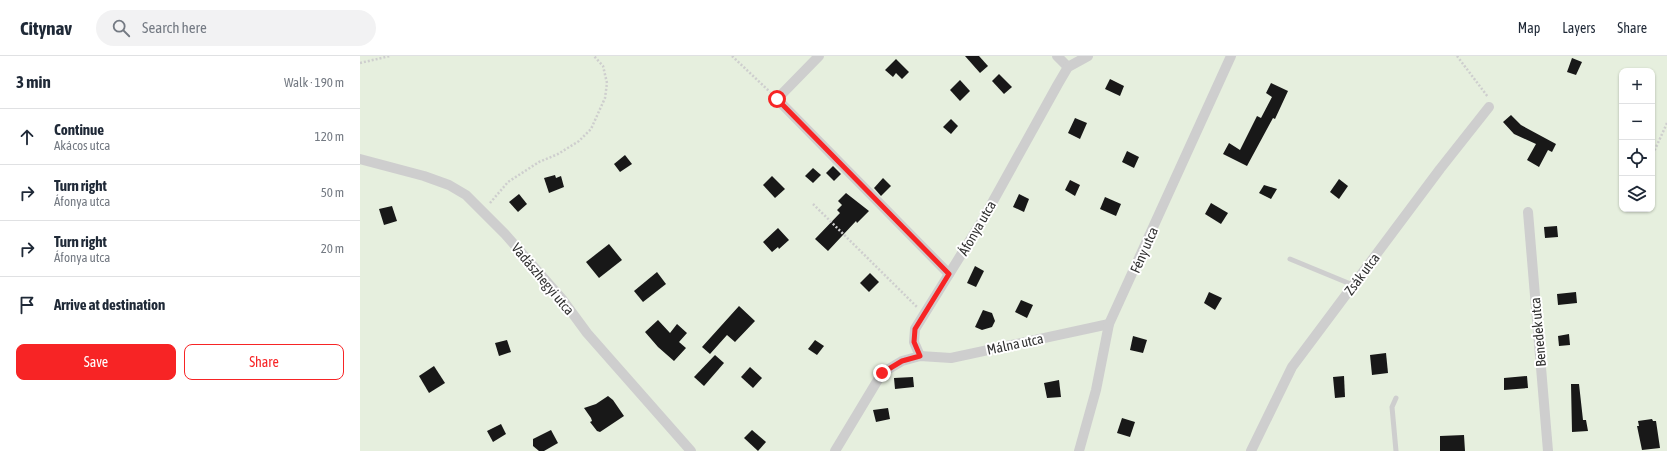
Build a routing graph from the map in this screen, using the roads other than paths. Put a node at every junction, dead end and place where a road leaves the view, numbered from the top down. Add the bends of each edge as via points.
1 (818, 56) edge
2 (1057, 56) edge
3 (1088, 56) edge
4 (1231, 56) edge
5 (1068, 67) junction
6 (1490, 104) road end
7 (360, 159) edge
8 (1528, 212) dead end
9 (1290, 259) dead end
10 (949, 274) junction
11 (1353, 284) junction
12 (1109, 324) junction
13 (920, 356) junction
14 (1396, 398) dead end
15 (691, 451) edge
16 (835, 451) edge
17 (1079, 451) edge
18 (1251, 451) edge
19 (1396, 451) edge
20 (1548, 451) edge

1 - 10 street via 777,99
2 - 5 street
3 - 5 street
4 - 12 street, Fény utca
5 - 10 street, Áfonya utca via 982,221
6 - 11 street, Zsák utca
7 - 15 street, Vadászhegyi utca via 424,176 466,195 483,210 562,299 587,333
8 - 20 street, Benedek utca
9 - 11 lane
10 - 13 street, Áfonya utca via 915,329 914,342
11 - 18 street, Zsák utca via 1292,367
12 - 13 street, Málna utca via 951,358
12 - 17 street, Fény utca via 1096,390
13 - 16 street via 902,361 882,373
14 - 19 lane via 1392,407

